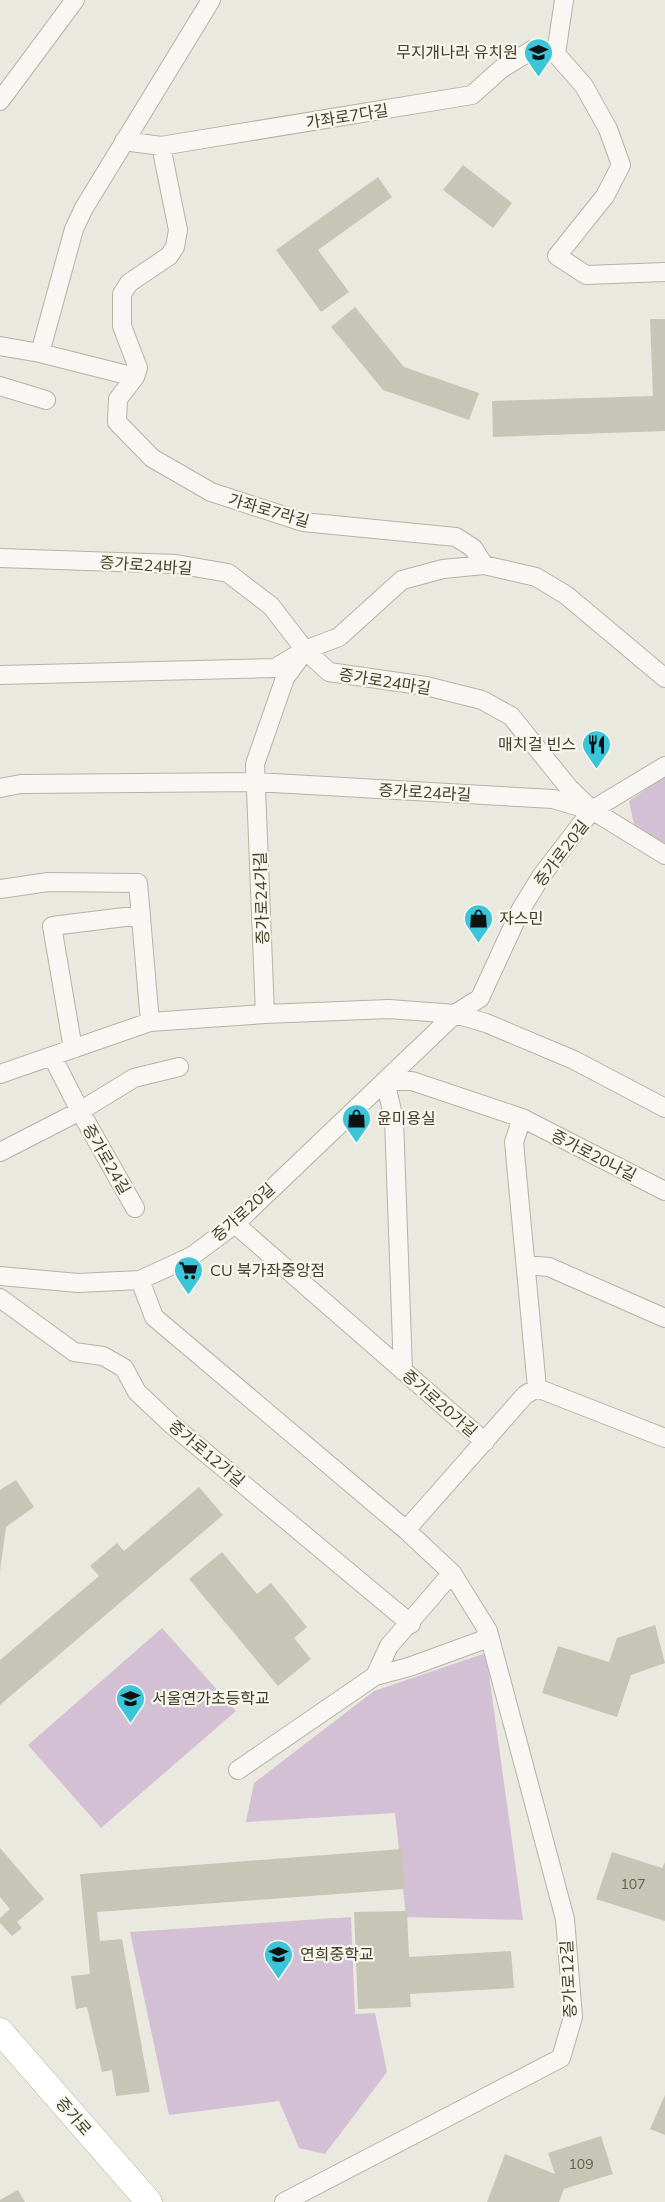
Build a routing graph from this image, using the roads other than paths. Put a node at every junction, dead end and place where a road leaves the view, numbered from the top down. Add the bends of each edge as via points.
1 (75, 0) edge
2 (211, 0) edge
3 (564, 0) edge
4 (556, 54) junction
5 (0, 101) edge
6 (124, 141) junction
7 (161, 146) junction
8 (665, 272) edge
9 (0, 346) edge
10 (40, 353) junction
11 (135, 377) junction
12 (0, 386) edge
13 (46, 400) dead end
14 (0, 558) edge
15 (484, 565) junction
16 (305, 650) junction
17 (0, 675) edge
18 (665, 678) edge
19 (665, 766) edge
20 (256, 782) junction
21 (0, 788) edge
22 (592, 810) junction
23 (665, 855) edge
24 (0, 889) edge
25 (141, 915) junction
26 (265, 1014) junction
27 (455, 1014) junction
28 (150, 1022) junction
29 (72, 1049) junction
30 (52, 1056) junction
31 (178, 1067) dead end
32 (0, 1074) edge
33 (385, 1081) junction
34 (665, 1108) edge
35 (80, 1111) junction
36 (522, 1118) junction
37 (0, 1152) edge
38 (665, 1191) edge
39 (135, 1208) dead end
40 (235, 1224) junction
41 (526, 1265) junction
42 (0, 1276) edge
43 (140, 1280) junction
44 (0, 1298) edge
45 (665, 1317) edge
46 (403, 1371) junction
47 (537, 1388) junction
48 (665, 1438) edge
49 (485, 1442) junction
50 (406, 1530) junction
51 (452, 1573) junction
52 (411, 1624) junction
53 (488, 1631) junction
54 (375, 1676) junction
55 (238, 1770) dead end
56 (0, 2031) edge
57 (149, 2202) edge
58 (284, 2202) edge

1 - 5 street
2 - 6 street
3 - 4 street
4 - 7 street, 가좌로7다길 via 532,50 501,69 472,95
4 - 8 street via 584,86 608,129 621,165 605,196 557,256 586,275
6 - 7 street, 가좌로7다길
6 - 10 street via 74,229
7 - 11 street via 178,230 169,256 129,284 122,294 122,326 138,369
9 - 10 street
10 - 11 street
11 - 15 street, 가좌로7라길 via 118,399 117,422 152,458 211,492 303,522 456,537 473,548
12 - 13 street
14 - 16 street, 증가로24바길 via 176,564 228,573 271,606
15 - 16 street via 443,569 402,580 339,637
15 - 18 street via 536,578 566,595
16 - 17 street via 275,668
16 - 20 street via 285,678 255,764
16 - 22 street, 증가로24마길 via 329,672 426,686 482,700 501,710 511,716 569,788
19 - 22 street
20 - 21 street, 증가로24라길 via 21,784
20 - 22 street, 증가로24라길 via 553,800
20 - 26 street, 증가로24가길
22 - 23 street
22 - 27 street, 증가로20길 via 521,909 480,998
24 - 25 street via 48,882 138,883
25 - 28 street
25 - 29 street via 52,926
26 - 27 street via 389,1009
26 - 28 street
27 - 33 street, 증가로20길
27 - 34 street via 574,1060
28 - 29 street
29 - 30 street
30 - 32 street
30 - 35 street
31 - 35 street, 증가로24길 via 134,1078
33 - 36 street, 증가로20나길 via 412,1081
33 - 40 street, 증가로20길
33 - 46 street via 394,1119
35 - 37 street, 증가로24길
35 - 39 street, 증가로24길
36 - 38 street, 증가로20나길
36 - 41 street via 514,1142
40 - 43 street, 증가로20길 via 192,1256
40 - 46 street, 증가로20가길
41 - 45 street via 549,1267
41 - 47 street
42 - 43 street, 증가로20길 via 78,1283
43 - 50 street via 154,1317
44 - 52 street, 증가로12가길 via 74,1352 103,1356 124,1368 136,1392 171,1424
46 - 49 street, 증가로20가길
47 - 48 street
47 - 49 street, 증가로20가길 via 525,1395
49 - 50 street
50 - 51 street
51 - 52 street
51 - 53 street
52 - 54 street via 389,1646
53 - 54 street via 483,1640
53 - 58 street, 증가로12길 via 565,1919 573,2018 561,2058
54 - 55 street
56 - 57 main road, 증가로

